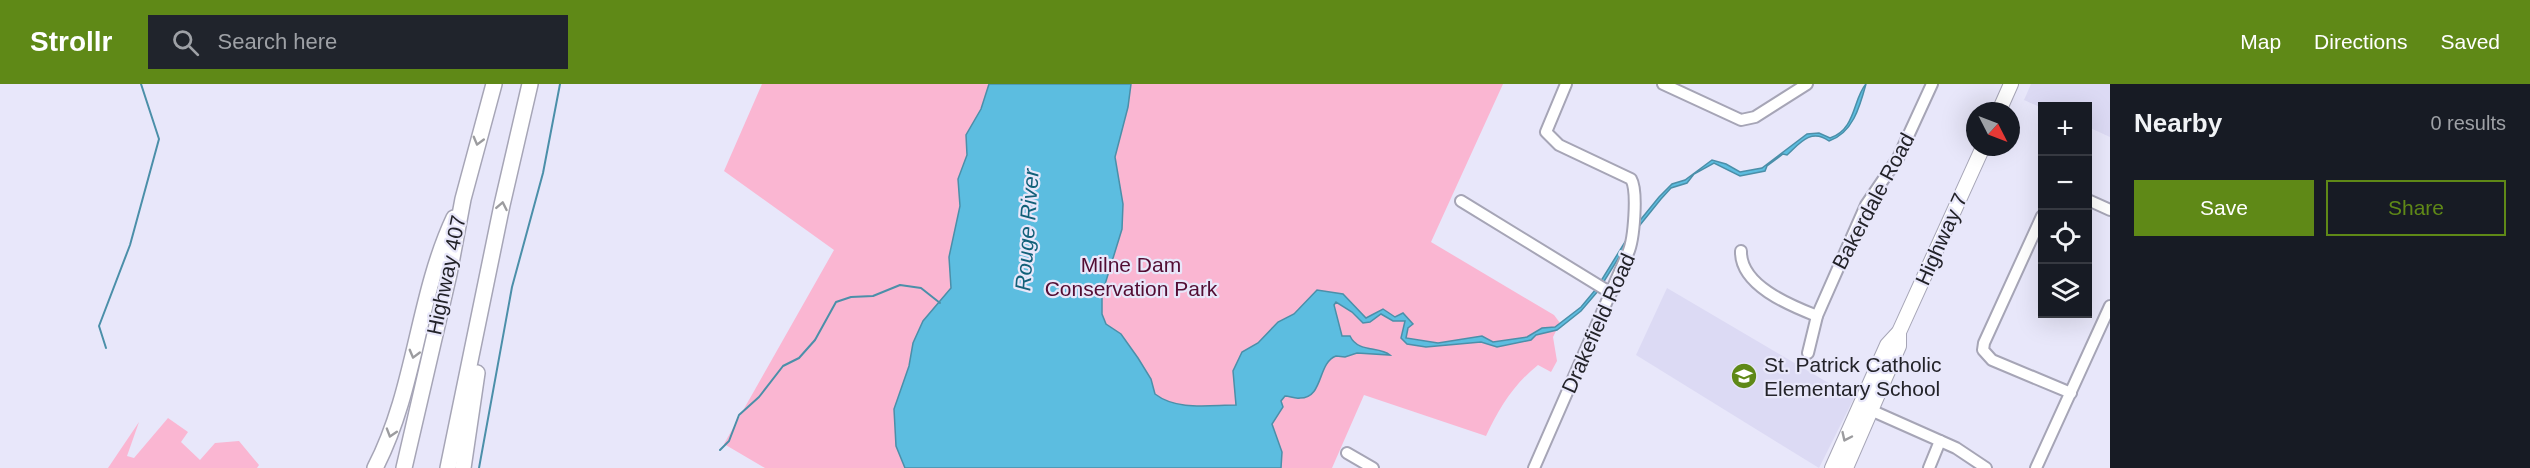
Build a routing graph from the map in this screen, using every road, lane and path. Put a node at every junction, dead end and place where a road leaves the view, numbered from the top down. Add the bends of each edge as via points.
1 (494, 84) edge
2 (530, 84) edge
3 (1566, 84) edge
4 (1663, 84) edge
5 (1807, 84) edge
6 (1932, 84) edge
7 (2011, 84) edge
8 (2003, 102) edge
9 (1979, 156) edge
10 (463, 199) junction
11 (1461, 201) dead end
12 (2092, 202) edge
13 (2110, 210) edge
14 (2038, 227) edge
15 (1741, 251) dead end
16 (492, 263) junction
17 (1611, 293) junction
18 (2110, 306) edge
19 (1817, 316) junction
20 (1808, 353) dead end
21 (2071, 393) junction
22 (1867, 408) junction
23 (1940, 441) junction
24 (1347, 453) dead end
25 (375, 468) edge
26 (404, 468) edge
27 (448, 468) edge
28 (463, 468) edge
29 (1373, 468) edge
30 (1534, 468) edge
31 (1832, 468) edge
32 (1846, 468) edge
33 (1929, 468) edge
34 (1986, 468) edge
35 (2036, 468) edge

1 -> 10 highway, Highway 407
16 -> 2 highway, Highway 407
3 - 17 street, Drakefield Road via 1549,122 1548,137 1627,176 1633,183 1632,244
4 - 5 street via 1742,120 1755,117
6 - 19 street, Bakerdale Road via 1898,158 1866,205
7 - 8 main road
9 - 22 main road, Highway 7 via 1899,332 1887,345
10 -> 25 highway via 438,252 403,396 388,444
10 - 26 highway, Highway 407
11 - 17 street
12 - 13 street
14 - 21 street via 1983,350 1992,360
15 - 19 street via 1740,262 1750,278
16 - 27 highway, Highway 407
16 - 28 highway
17 - 30 street, Drakefield Road
18 - 21 street
19 - 20 street, Bakerdale Road
21 - 35 street
22 - 23 street
22 -> 31 main road, Highway 7
22 - 32 main road, Highway 7
23 - 33 street
23 - 34 street
24 - 29 street

